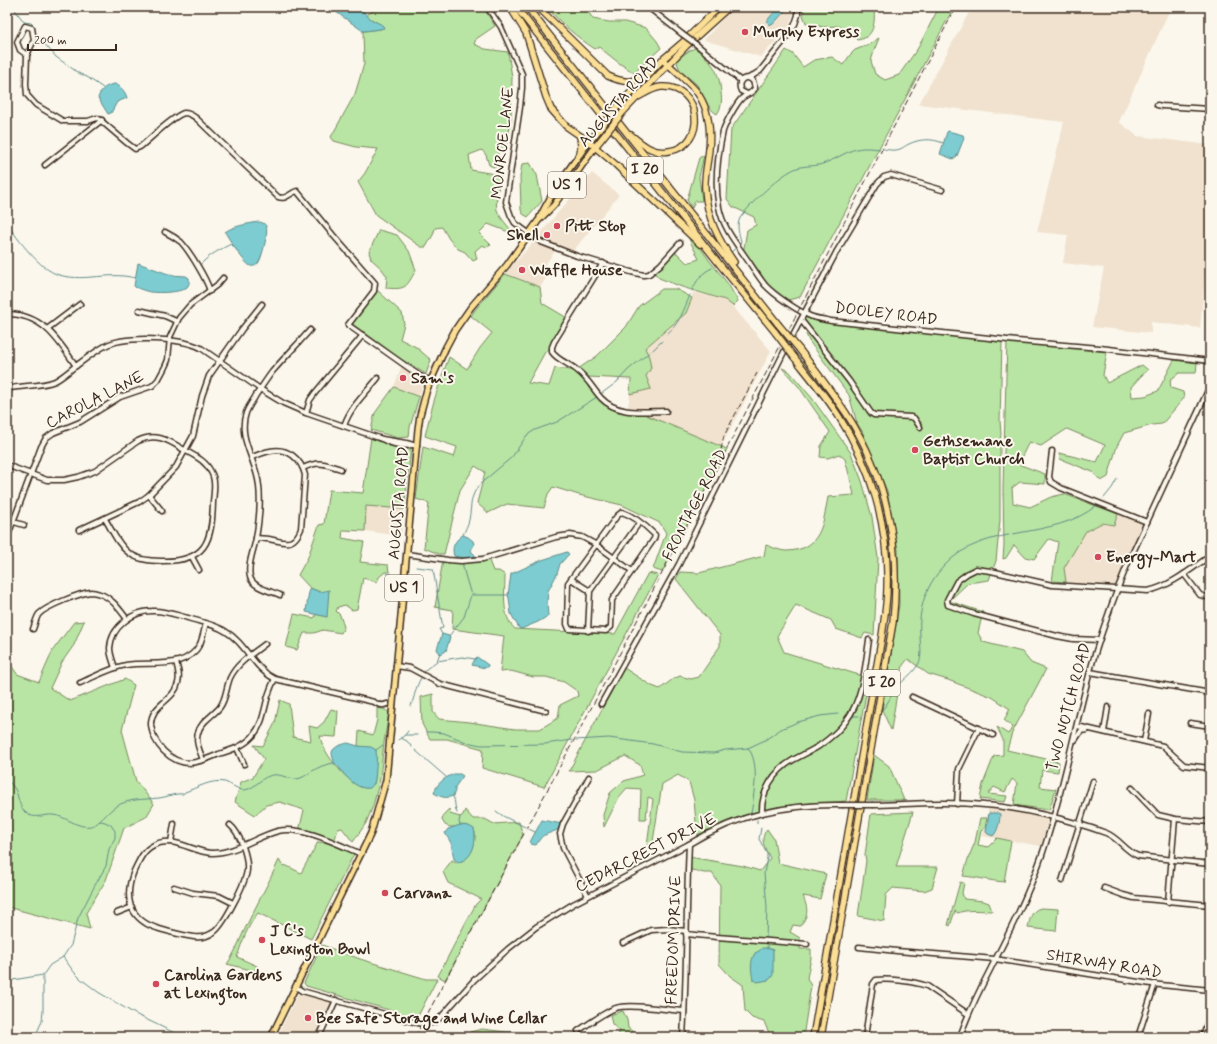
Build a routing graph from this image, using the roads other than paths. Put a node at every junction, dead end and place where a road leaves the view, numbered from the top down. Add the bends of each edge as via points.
1 (487, 7) edge
2 (510, 7) edge
3 (516, 7) edge
4 (526, 7) edge
5 (538, 7) edge
6 (648, 7) edge
7 (719, 7) edge
8 (729, 7) edge
9 (798, 7) edge
10 (27, 55) junction
11 (662, 60) junction
12 (668, 64) junction
13 (652, 71) junction
14 (760, 71) junction
15 (749, 78) junction
16 (741, 80) junction
17 (755, 84) junction
18 (741, 91) junction
19 (747, 94) junction
20 (636, 98) junction
21 (737, 105) junction
22 (1157, 105) dead end
23 (1210, 109) edge
24 (102, 120) junction
25 (622, 127) junction
26 (580, 136) junction
27 (589, 142) junction
28 (595, 147) junction
29 (580, 154) junction
30 (45, 165) dead end
31 (942, 190) dead end
32 (538, 222) junction
33 (165, 232) dead end
34 (529, 234) junction
35 (680, 243) dead end
36 (714, 257) junction
37 (603, 263) junction
38 (223, 278) dead end
39 (210, 291) junction
40 (756, 295) junction
41 (80, 304) dead end
42 (262, 304) dead end
43 (139, 310) dead end
44 (805, 313) junction
45 (7, 314) edge
46 (801, 320) junction
47 (176, 321) junction
48 (47, 329) junction
49 (310, 330) dead end
50 (362, 335) junction
51 (169, 341) junction
52 (219, 361) junction
53 (1210, 361) edge
54 (76, 366) junction
55 (378, 378) dead end
56 (431, 381) junction
57 (1210, 386) edge
58 (7, 389) edge
59 (260, 389) junction
60 (666, 411) dead end
61 (306, 413) junction
62 (344, 426) junction
63 (920, 426) dead end
64 (414, 446) junction
65 (185, 450) junction
66 (1052, 451) dead end
67 (252, 457) junction
68 (9, 466) dead end
69 (303, 468) junction
70 (341, 469) dead end
71 (31, 474) junction
72 (149, 495) junction
73 (162, 511) dead end
74 (105, 519) junction
75 (7, 520) edge
76 (13, 522) junction
77 (1147, 522) junction
78 (639, 523) junction
79 (24, 526) dead end
80 (79, 530) dead end
81 (7, 538) edge
82 (256, 538) junction
83 (290, 542) junction
84 (596, 545) junction
85 (292, 548) dead end
86 (407, 554) junction
87 (1210, 556) edge
88 (192, 557) junction
89 (615, 558) junction
90 (199, 570) dead end
91 (632, 571) junction
92 (1184, 574) junction
93 (571, 579) junction
94 (252, 581) junction
95 (247, 583) dead end
96 (1117, 589) junction
97 (590, 591) junction
98 (280, 595) dead end
99 (1210, 598) edge
100 (127, 620) junction
101 (206, 623) junction
102 (33, 628) dead end
103 (588, 631) junction
104 (869, 640) dead end
105 (1099, 640) junction
106 (265, 644) dead end
107 (250, 655) junction
108 (176, 662) junction
109 (396, 666) junction
110 (115, 668) junction
111 (1090, 672) junction
112 (275, 679) junction
113 (80, 683) dead end
114 (1210, 693) edge
115 (912, 697) dead end
116 (601, 704) dead end
117 (390, 705) junction
118 (1108, 707) dead end
119 (546, 710) dead end
120 (1149, 714) dead end
121 (1190, 723) dead end
122 (1077, 726) junction
123 (1210, 726) edge
124 (979, 728) junction
125 (1092, 730) junction
126 (1104, 732) junction
127 (994, 735) dead end
128 (1144, 741) junction
129 (1072, 747) junction
130 (237, 748) junction
131 (203, 760) junction
132 (178, 761) junction
133 (244, 764) dead end
134 (176, 766) dead end
135 (1210, 768) edge
136 (589, 777) dead end
137 (1093, 781) dead end
138 (1132, 788) dead end
139 (957, 804) junction
140 (762, 813) junction
141 (1054, 818) junction
142 (1175, 819) junction
143 (1210, 822) edge
144 (174, 824) dead end
145 (230, 825) dead end
146 (1079, 825) junction
147 (171, 842) junction
148 (690, 844) junction
149 (242, 846) junction
150 (361, 854) junction
151 (1172, 860) junction
152 (1210, 864) edge
153 (1062, 881) dead end
154 (174, 887) dead end
155 (1104, 888) dead end
156 (588, 896) junction
157 (1168, 902) junction
158 (233, 903) junction
159 (1210, 905) edge
160 (132, 907) junction
161 (117, 914) dead end
162 (686, 933) junction
163 (623, 943) dead end
164 (807, 944) dead end
165 (859, 947) dead end
166 (995, 959) junction
167 (1155, 984) junction
168 (296, 987) junction
169 (1210, 990) edge
170 (336, 1000) junction
171 (684, 1011) junction
172 (968, 1014) junction
173 (1210, 1014) edge
174 (578, 1031) dead end
175 (865, 1036) edge
176 (271, 1037) edge
177 (319, 1037) edge
178 (683, 1037) edge
179 (813, 1037) edge
180 (820, 1037) edge
181 (873, 1037) edge
182 (960, 1037) edge
183 (1138, 1037) edge
184 (1203, 1037) edge

1 - 34 street, MONROE LANE via 501,27 522,74 520,107 506,202 515,223
2 - 26 highway via 526,33 543,89 552,109 566,126
3 - 36 highway, I 20
4 - 25 highway, I 20
5 - 13 highway via 608,76 629,82
6 - 16 street, bridge
7 - 11 highway, AUGUSTA ROAD / US 1
8 - 12 highway, AUGUSTA ROAD / US 1
9 - 14 street via 795,24
10 - 10 street via 34,40 32,28 24,26 17,42 20,50
10 - 24 street via 27,95 36,105 62,121 88,121 97,118
11 - 12 highway
11 - 13 highway, AUGUSTA ROAD / US 1
12 - 20 highway, AUGUSTA ROAD / US 1
12 - 40 highway via 695,90 704,105 710,130 705,186 708,210 719,239
13 - 27 highway, AUGUSTA ROAD / US 1, bridge via 618,106
14 - 15 street
14 - 17 street
15 - 16 street
15 - 17 street
16 - 18 street
17 - 19 street via 754,90
18 - 19 street
18 - 21 street, DOOLEY ROAD
19 - 21 street, DOOLEY ROAD
20 - 25 highway via 661,87 681,92 694,108 696,121 692,134 681,147 660,152 646,146
20 - 28 highway, AUGUSTA ROAD / US 1, bridge
21 - 44 street, DOOLEY ROAD via 724,129 716,190 720,214 731,236 766,285 784,301
22 - 23 street
24 - 30 street
24 - 50 street via 135,150 176,117 189,114 278,197 285,198 297,191 375,283 374,291 348,325
25 - 40 highway, I 20
26 - 27 highway
26 - 29 highway
27 - 28 highway
27 - 29 main road, AUGUSTA ROAD / US 1
28 - 32 main road, AUGUSTA ROAD / US 1 via 554,205
28 - 36 highway
29 - 32 main road, AUGUSTA ROAD / US 1 via 546,204
31 - 44 street, FRONTAGE ROAD via 895,176 882,179 837,251
32 - 34 main road, AUGUSTA ROAD / US 1
33 - 39 street via 183,245
34 - 37 street, MONROE LANE via 548,245
34 - 56 main road, AUGUSTA ROAD / US 1 via 462,320 446,347
35 - 37 street, MONROE LANE via 660,266 646,275
36 - 179 highway, I 20, bridge via 839,416 863,463 876,499 884,536 887,571 882,636
37 - 60 street via 554,342 552,352 579,371 604,400 618,408 639,412
38 - 39 street, CAROLA LANE
39 - 47 street, CAROLA LANE via 190,305
40 - 180 highway, I 20, bridge via 846,413 876,471 891,524 895,578 893,622
41 - 48 street
42 - 52 street
43 - 47 street
44 - 46 street, FRONTAGE ROAD
44 - 53 street, DOOLEY ROAD via 831,321 1097,347
45 - 48 street via 36,321
46 - 63 street via 871,413 911,417
46 - 116 street, FRONTAGE ROAD via 679,564
47 - 51 street, CAROLA LANE
48 - 54 street
49 - 59 street
50 - 56 street
50 - 61 street via 315,393
51 - 52 street via 195,345
51 - 54 street via 119,341 105,346
51 - 71 street, CAROLA LANE via 168,360 152,386 120,397 80,422 50,434 41,447
52 - 59 street
52 - 65 street via 204,389 193,436
54 - 58 street via 52,382
55 - 62 street via 350,412
56 - 64 main road, AUGUSTA ROAD / US 1 via 424,398
57 - 77 street, TWO NOTCH ROAD
59 - 61 street
59 - 67 street via 248,408 243,426
61 - 62 street
62 - 64 street via 382,439
64 - 86 main road, AUGUSTA ROAD / US 1
65 - 71 street via 167,440 147,437 87,475 58,481
65 - 72 street via 176,467
65 - 88 street via 204,462 212,473 214,487 210,537
66 - 77 street via 1049,477 1054,484
67 - 69 street via 270,451 281,451 292,455
67 - 82 street via 260,494
68 - 71 street
69 - 70 street via 318,463
69 - 83 street via 305,475 301,529
71 - 76 street, CAROLA LANE
72 - 73 street
72 - 74 street
74 - 80 street
74 - 88 street via 121,545 133,556 143,560 159,561 178,561
75 - 76 street
76 - 79 street
76 - 81 street, CAROLA LANE
77 - 96 street, TWO NOTCH ROAD
78 - 84 street via 622,512
78 - 89 street
78 - 91 street via 655,535
82 - 83 street
82 - 94 street via 250,565
83 - 85 street
84 - 86 street via 582,537 570,535 483,559 461,561
84 - 89 street
84 - 93 street
86 - 109 main road, AUGUSTA ROAD / US 1
87 - 92 street
88 - 90 street
89 - 91 street
89 - 97 street
91 - 103 street via 612,600 610,627 606,631
92 - 96 street via 1164,586 1151,590
92 - 99 street via 1200,596
93 - 97 street
93 - 103 street via 568,583 567,624 569,629
94 - 95 street
94 - 98 street
96 - 105 street, TWO NOTCH ROAD
96 - 105 street via 1052,585 991,570 976,569 961,578 947,600 948,605 974,614 1057,636
97 - 103 street
100 - 101 street via 143,612 158,611
100 - 102 street via 108,598 92,592 47,608 39,615
100 - 110 street via 115,632 111,644
101 - 107 street via 228,632
101 - 108 street via 198,647 188,657
104 - 140 street via 860,692 852,713 831,737 778,772 764,796
105 - 111 street, TWO NOTCH ROAD
106 - 107 street
107 - 112 street via 263,671
107 - 131 street via 232,675 220,706 199,729 197,740
108 - 110 street
108 - 132 street via 179,676 177,687 156,709 151,725 162,749
109 - 117 main road, AUGUSTA ROAD / US 1
109 - 119 street via 410,668 440,684
110 - 113 street
111 - 114 street
111 - 122 street, TWO NOTCH ROAD
112 - 117 street via 384,706
112 - 130 street via 259,727 249,740
115 - 124 street
117 - 150 main road, AUGUSTA ROAD / US 1 via 386,780 371,833
118 - 126 street
120 - 128 street
121 - 123 street
122 - 125 street
122 - 129 street, TWO NOTCH ROAD
124 - 127 street
124 - 139 street via 960,769
125 - 126 street
125 - 129 street via 1081,731
126 - 128 street
128 - 135 street via 1163,746 1184,765
129 - 141 street, TWO NOTCH ROAD
130 - 131 street
130 - 133 street
131 - 132 street via 190,763
132 - 134 street
136 - 156 street via 560,834 563,848
137 - 146 street
138 - 142 street via 1158,814
139 - 140 street, CEDARCREST DRIVE, bridge via 802,806
139 - 141 street, CEDARCREST DRIVE via 1001,807
140 - 148 street, CEDARCREST DRIVE via 724,826
141 - 146 street, CEDARCREST DRIVE
141 - 166 street, TWO NOTCH ROAD via 1030,889
142 - 143 street
142 - 151 street
144 - 147 street
145 - 149 street
146 - 151 street, CEDARCREST DRIVE via 1110,835 1135,855
146 - 153 street
147 - 149 street via 212,853 230,851
147 - 160 street via 160,842 142,855 129,884
148 - 156 street, CEDARCREST DRIVE
148 - 162 street, FREEDOM DRIVE
149 - 150 street via 276,832 290,830 314,835
149 - 158 street via 247,860 247,871
150 - 168 main road, AUGUSTA ROAD / US 1
151 - 152 street, CEDARCREST DRIVE
151 - 157 street
154 - 158 street via 193,893 219,896
155 - 157 street via 1134,898
156 - 170 street, CEDARCREST DRIVE via 555,914 520,939 474,980 438,1021 431,1024 422,1024
157 - 159 street
158 - 160 street via 217,930 197,938 152,926 139,918
160 - 161 street
162 - 163 street via 668,929 651,930
162 - 164 street
162 - 171 street, FREEDOM DRIVE
165 - 166 street, SHIRWAY ROAD
166 - 167 street, SHIRWAY ROAD
166 - 172 street, TWO NOTCH ROAD
167 - 169 street, SHIRWAY ROAD
167 - 183 street
168 - 170 street, CEDARCREST DRIVE
168 - 176 main road, AUGUSTA ROAD / US 1
170 - 177 street
171 - 174 street via 621,1006
171 - 178 street, FREEDOM DRIVE
172 - 175 street via 920,983 876,980 873,984
172 - 182 street, TWO NOTCH ROAD
173 - 184 street
175 - 181 street

